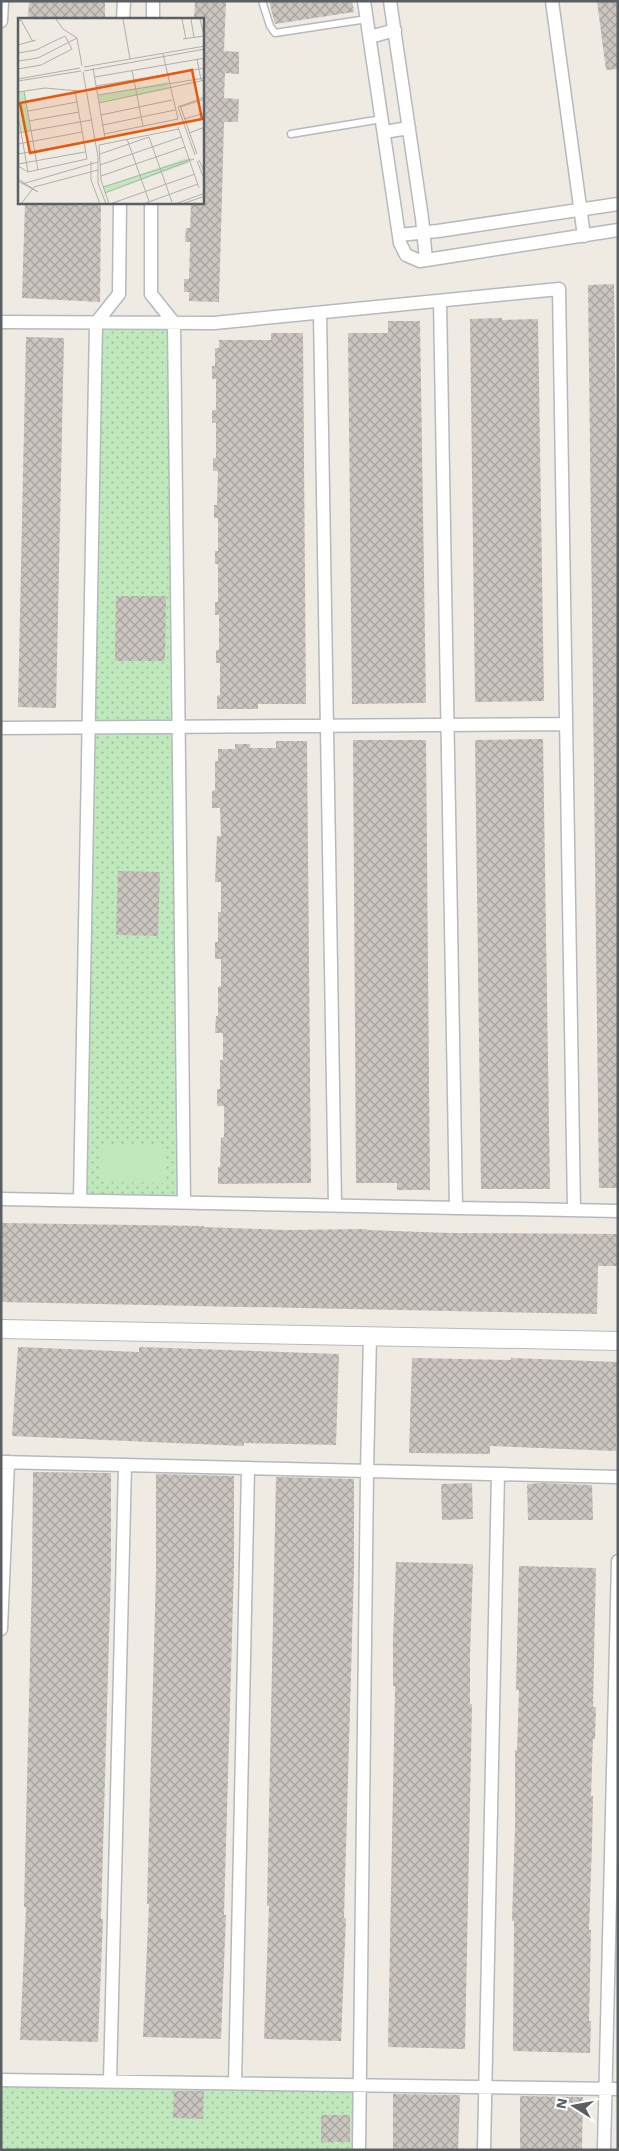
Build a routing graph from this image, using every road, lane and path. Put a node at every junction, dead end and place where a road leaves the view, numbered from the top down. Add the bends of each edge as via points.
1 (2, 1) edge
2 (124, 1) edge
3 (153, 1) edge
4 (262, 1) edge
5 (364, 1) edge
6 (390, 1) edge
7 (552, 1) edge
8 (123, 18) edge
9 (153, 18) edge
10 (367, 19) junction
11 (1, 21) edge
12 (395, 30) junction
13 (370, 37) junction
14 (382, 119) junction
15 (409, 128) junction
16 (384, 132) junction
17 (291, 134) dead end
18 (120, 204) edge
19 (152, 204) edge
20 (618, 204) edge
21 (579, 210) junction
22 (618, 230) edge
23 (423, 233) junction
24 (399, 235) junction
25 (584, 236) junction
26 (426, 260) junction
27 (440, 301) junction
28 (320, 313) junction
29 (1, 322) edge
30 (96, 323) junction
31 (174, 323) junction
32 (566, 724) junction
33 (448, 725) junction
34 (327, 726) junction
35 (89, 727) junction
36 (178, 727) junction
37 (1, 728) edge
38 (1, 1199) edge
39 (80, 1200) junction
40 (184, 1202) junction
41 (335, 1205) junction
42 (456, 1208) junction
43 (574, 1210) junction
44 (618, 1211) edge
45 (1, 1329) edge
46 (370, 1336) junction
47 (618, 1341) edge
48 (4, 1462) edge
49 (125, 1465) junction
50 (248, 1468) junction
51 (366, 1471) junction
52 (498, 1474) junction
53 (618, 1477) edge
54 (618, 1561) edge
55 (1, 1629) edge
56 (1, 2080) edge
57 (110, 2081) junction
58 (235, 2083) junction
59 (360, 2085) junction
60 (485, 2087) junction
61 (612, 2089) edge
62 (359, 2150) edge
63 (484, 2150) edge
64 (604, 2150) edge

1 - 11 street
2 - 8 street
3 - 9 street
4 - 10 lane via 275,33
5 - 10 street
6 - 12 street
7 - 21 street
10 - 13 street
12 - 13 street
12 - 15 street
13 - 14 street
14 - 16 street
14 - 17 lane
15 - 16 street
15 - 23 street
16 - 24 street
18 - 30 street via 119,294
19 - 31 street via 151,294
20 - 21 street
21 - 23 street
21 - 25 street
22 - 25 street
23 - 24 street
23 - 26 street
24 - 26 street via 406,255
25 - 26 street
27 - 28 street
27 - 32 street via 559,289
27 - 33 street
28 - 31 street via 214,323
28 - 34 street
29 - 30 street
30 - 31 street
30 - 35 street
31 - 36 street
32 - 33 street
32 - 43 street
33 - 34 street
33 - 42 street
34 - 36 street
34 - 41 street
35 - 36 street
35 - 37 street
35 - 39 street
36 - 40 street
38 - 39 street
39 - 40 street
40 - 41 street
41 - 42 street
42 - 43 street
43 - 44 street
45 - 46 street
46 - 47 street
46 - 51 street
48 - 49 street
48 - 55 street
49 - 50 street
49 - 57 street
50 - 51 street
50 - 58 street
51 - 52 street
51 - 59 street
52 - 53 street
52 - 60 street
54 - 61 street
56 - 57 street
57 - 58 street
58 - 59 street
59 - 60 street
59 - 62 street
60 - 61 street
60 - 63 street
61 - 64 street

